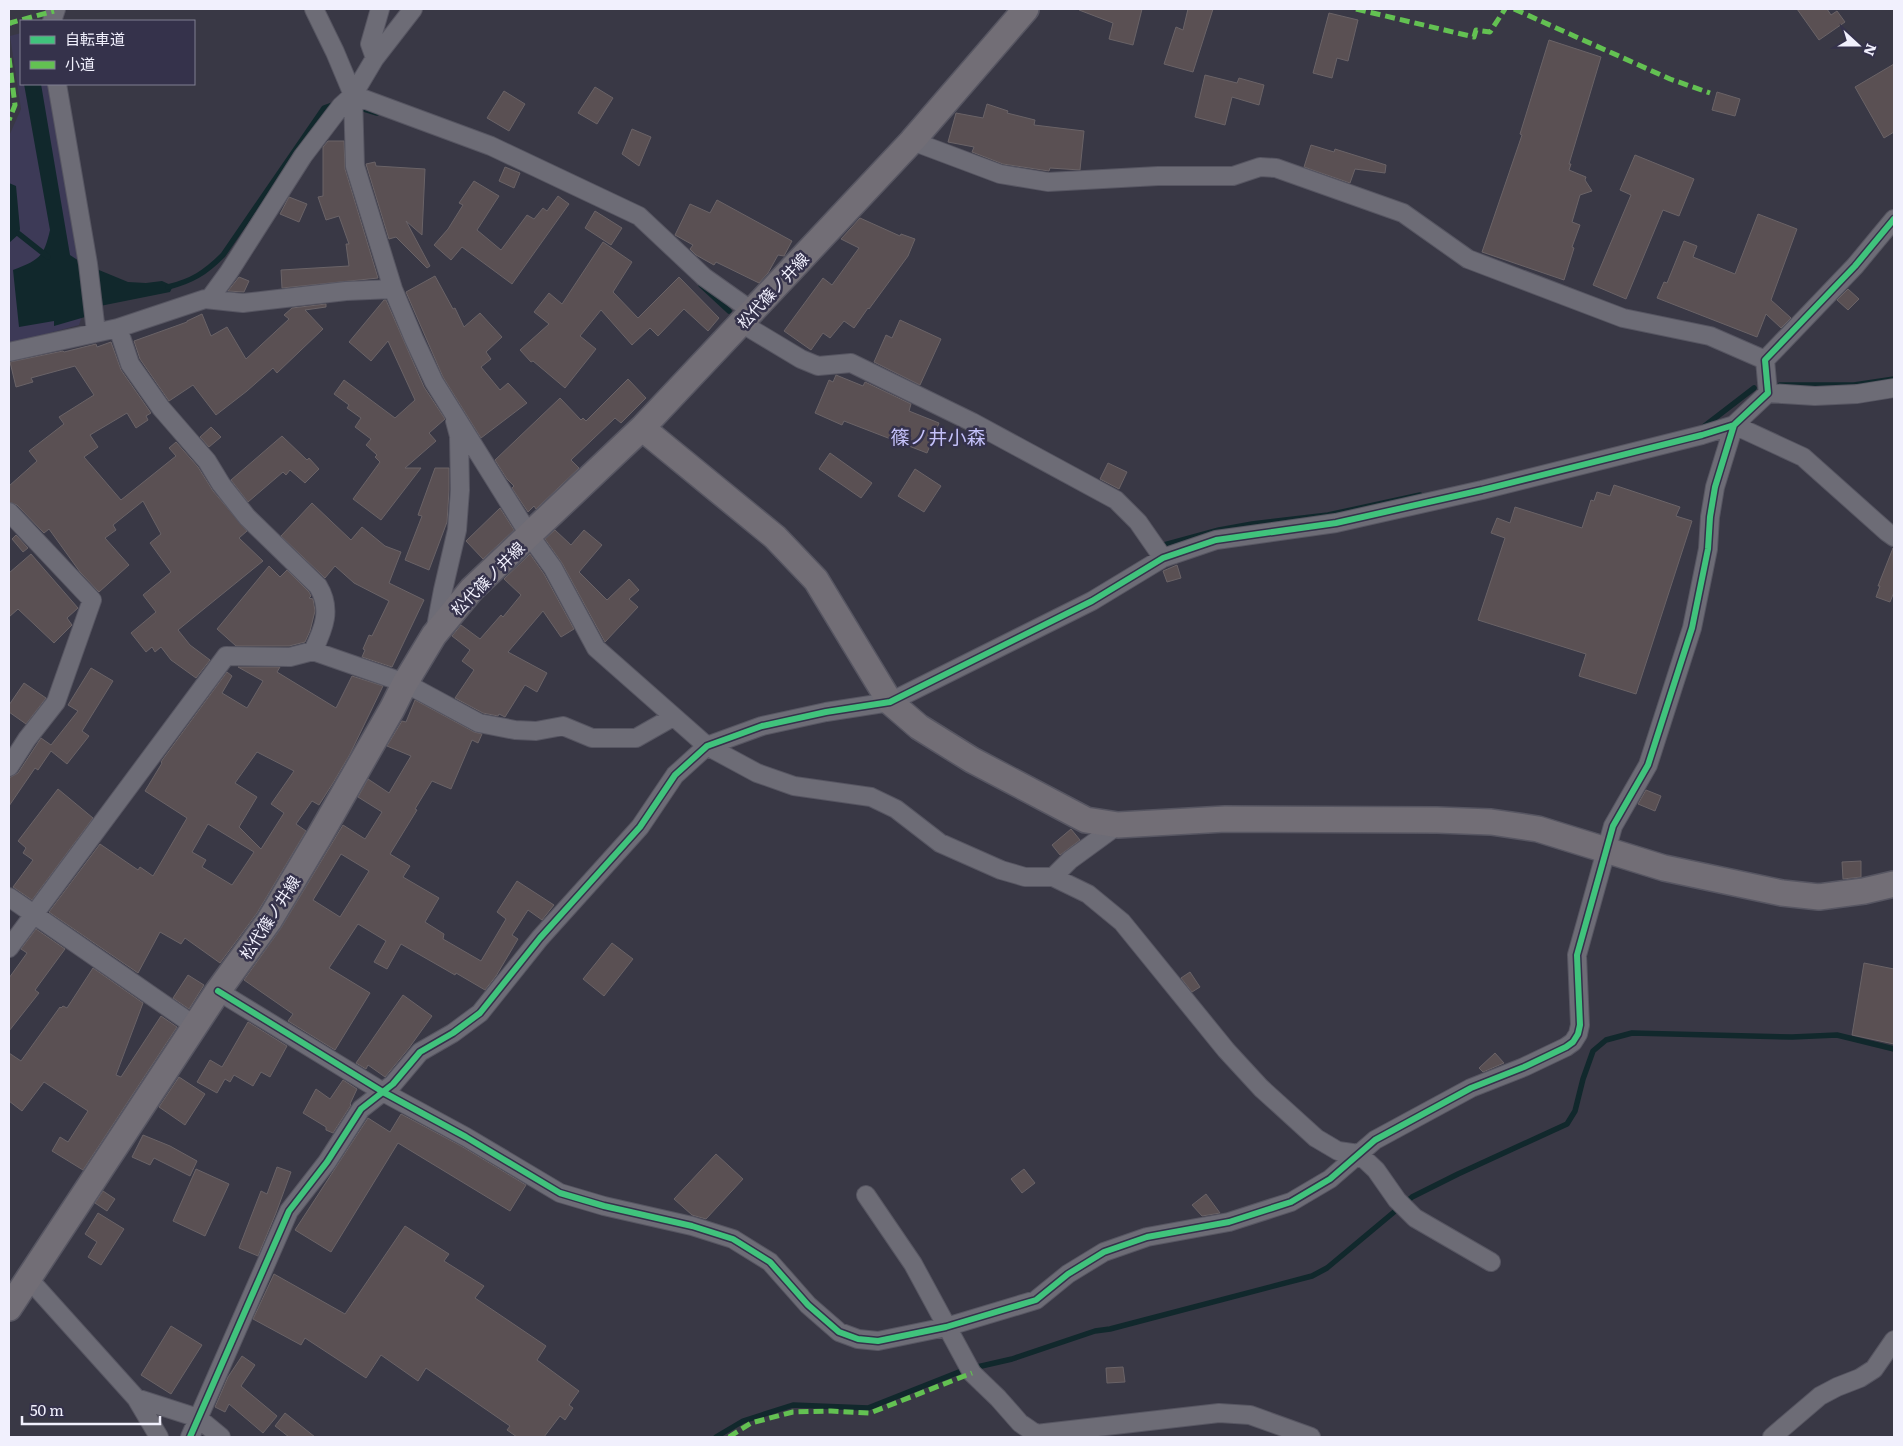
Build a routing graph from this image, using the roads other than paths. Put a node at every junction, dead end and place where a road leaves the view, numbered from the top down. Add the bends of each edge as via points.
1 (314, 9) edge
2 (380, 9) edge
3 (413, 9) edge
4 (1026, 9) edge
5 (375, 58) junction
6 (57, 85) edge
7 (352, 95) junction
8 (912, 141) junction
9 (1894, 219) edge
10 (393, 289) junction
11 (210, 298) junction
12 (746, 317) junction
13 (95, 325) junction
14 (118, 328) junction
15 (9, 352) edge
16 (1765, 360) junction
17 (1894, 388) edge
18 (1768, 393) junction
19 (453, 411) junction
20 (1734, 425) junction
21 (642, 428) junction
22 (9, 512) edge
23 (530, 536) junction
24 (1894, 537) edge
25 (1163, 558) junction
26 (434, 635) junction
27 (313, 652) junction
28 (405, 683) junction
29 (890, 702) junction
30 (673, 717) junction
31 (706, 746) junction
32 (9, 767) edge
33 (1118, 825) junction
34 (1605, 849) junction
35 (1053, 877) junction
36 (1894, 884) edge
37 (9, 897) edge
38 (34, 915) junction
39 (9, 948) edge
40 (218, 991) junction
41 (195, 1026) junction
42 (383, 1092) junction
43 (1359, 1154) junction
44 (866, 1195) dead end
45 (1492, 1262) dead end
46 (16, 1290) edge
47 (946, 1327) junction
48 (1894, 1340) edge
49 (136, 1398) junction
50 (198, 1418) junction
51 (159, 1437) edge
52 (190, 1437) edge
53 (221, 1437) edge
54 (1311, 1437) edge
55 (1772, 1437) edge

1 - 7 street
2 - 5 street via 370,44
3 - 5 street
4 - 8 main road, 松代篠ノ井線
5 - 7 street
6 - 13 street via 88,264
7 - 10 street via 355,166
7 - 11 street via 303,156
7 - 12 street via 491,146 639,216
8 - 12 main road, 松代篠ノ井線
8 - 16 street via 1000,174 1048,182 1233,176 1260,167 1276,168 1403,213 1468,259 1623,318 1710,336
9 - 16 street via 1855,266
10 - 11 street via 243,302
10 - 19 street via 430,373
11 - 14 street
12 - 21 main road, 松代篠ノ井線
12 - 25 street via 800,359 818,366 851,363 972,422 1116,500 1138,522
13 - 14 street
13 - 15 street
14 - 27 street via 130,364 161,408 247,516 318,586 325,598 325,612 322,631
16 - 18 street
17 - 18 street via 1815,396
18 - 20 street
19 - 23 street
19 - 26 street via 459,436 457,530
20 - 24 street via 1803,458
20 - 25 street via 1482,490 1336,522 1216,540
20 - 34 street via 1715,487 1708,549 1692,628 1648,765 1613,826
21 - 23 main road, 松代篠ノ井線
21 - 29 main road via 776,537 816,580
22 - 32 street via 92,600 56,702
23 - 26 main road, 松代篠ノ井線 via 472,589
23 - 30 street via 553,568 596,648
25 - 29 street via 1092,600
26 - 28 main road, 松代篠ノ井線
27 - 28 street
27 - 38 street via 290,657 226,656
28 - 30 street via 479,723 515,730 536,731 562,726 592,738 636,738
28 - 40 main road, 松代篠ノ井線 via 273,914
29 - 31 street via 762,726
29 - 33 main road via 918,727 972,760 1086,820
30 - 31 street
31 - 35 street via 757,772 794,786 871,796 896,809 940,843 1000,870 1025,877
31 - 42 street via 674,775 640,827 540,938 480,1013 454,1033 420,1052
33 - 34 main road via 1225,819 1491,822 1538,829
33 - 35 street via 1070,860
34 - 36 main road via 1664,868 1782,893 1819,897
34 - 43 street via 1577,955 1580,1025 1573,1042 1524,1067 1471,1088 1374,1140
35 - 43 street via 1088,894 1122,922 1226,1050 1261,1088 1316,1138 1338,1151
37 - 38 street
38 - 39 street
38 - 41 street
40 - 41 main road, 松代篠ノ井線
40 - 42 street
41 - 46 main road, 松代篠ノ井線
42 - 47 street via 560,1192 733,1239 770,1262 808,1305 839,1332 858,1339 878,1341
42 - 50 street via 361,1109 327,1162 288,1211
43 - 45 street via 1415,1218
43 - 47 street via 1330,1180 1291,1202 1228,1222 1147,1238 1104,1252 1068,1274 1036,1300
44 - 47 street via 913,1264
46 - 49 street
47 - 54 street via 970,1368 1020,1423 1036,1434 1219,1413 1250,1415
48 - 55 street via 1874,1368 1820,1396
49 - 50 street
49 - 51 street
50 - 52 street
50 - 53 street

